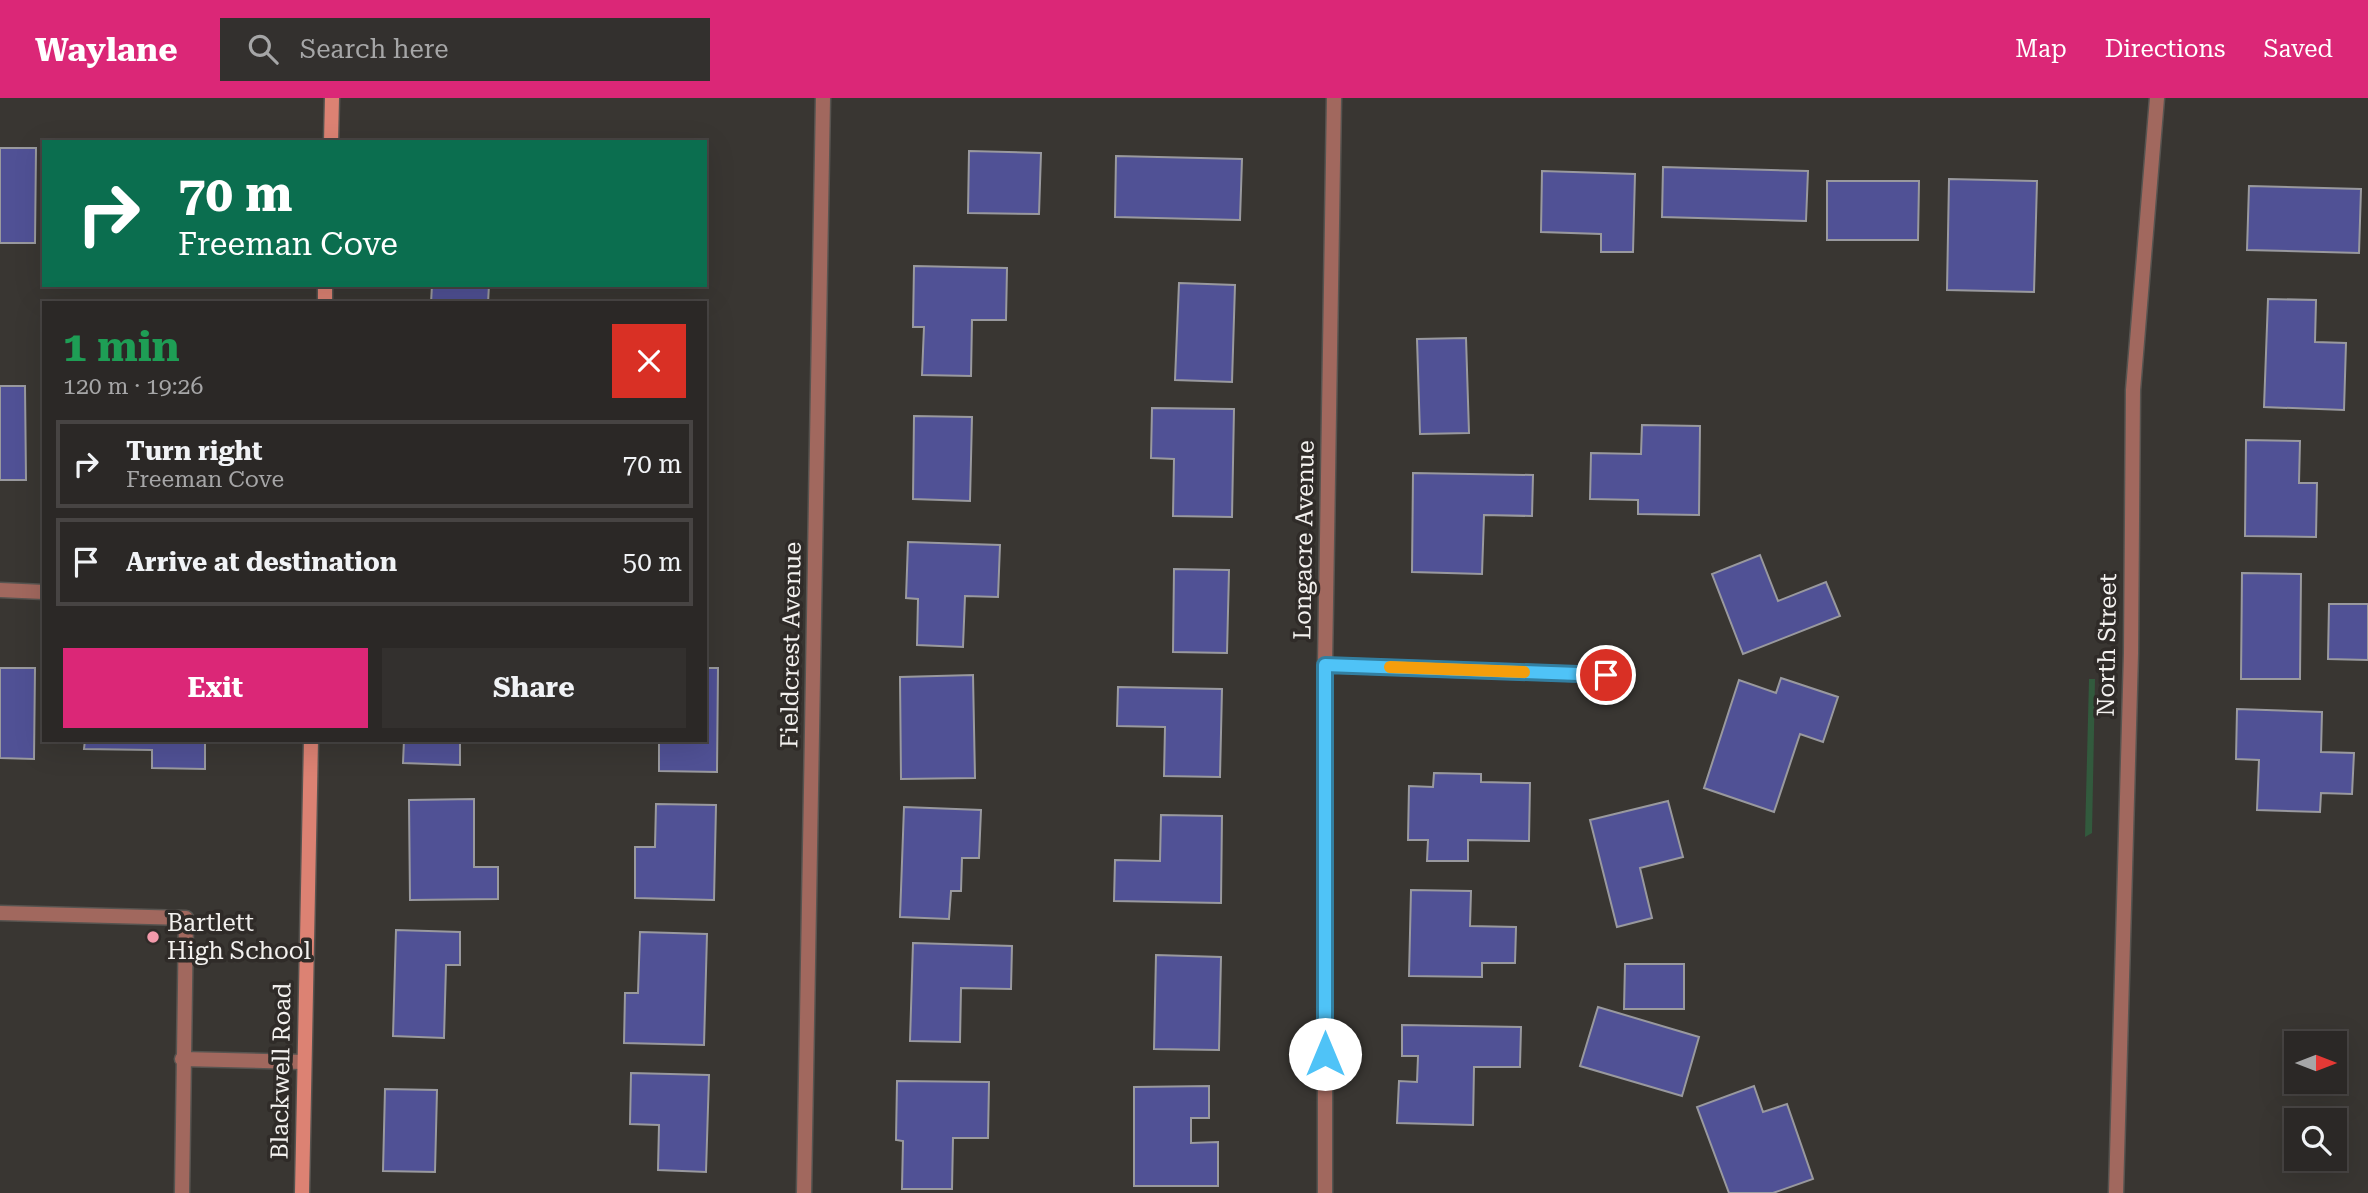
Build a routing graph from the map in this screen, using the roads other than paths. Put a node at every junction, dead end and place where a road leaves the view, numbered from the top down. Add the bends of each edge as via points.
1 (332, 98) edge
2 (824, 98) edge
3 (1334, 98) edge
4 (2157, 98) edge
5 (331, 140) edge
6 (0, 590) edge
7 (42, 592) edge
8 (1325, 665) junction
9 (1606, 675) dead end
10 (311, 742) edge
11 (0, 913) edge
12 (183, 1059) junction
13 (303, 1062) junction
14 (182, 1193) edge
15 (302, 1193) edge
16 (804, 1193) edge
17 (1325, 1193) edge
18 (2116, 1193) edge

1 - 5 street
2 - 16 street, Fieldcrest Avenue
3 - 8 street, Longacre Avenue
4 - 18 street, North Street via 2133,390
6 - 7 street
8 - 9 street
8 - 17 street, Longacre Avenue
10 - 13 street, Blackwell Road
11 - 12 street via 186,918
12 - 13 street
12 - 14 street
13 - 15 street, Blackwell Road

